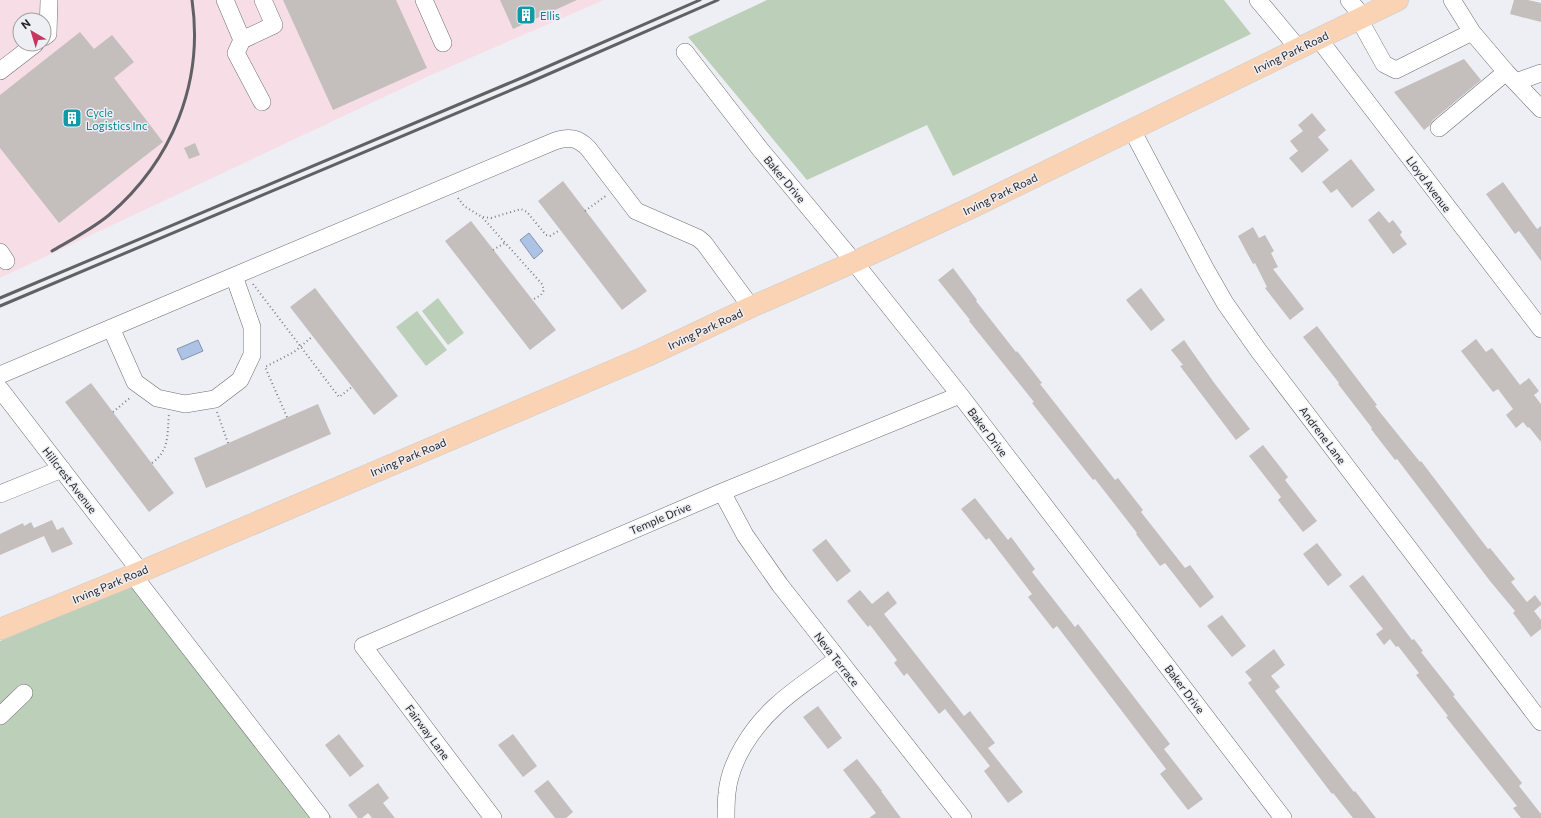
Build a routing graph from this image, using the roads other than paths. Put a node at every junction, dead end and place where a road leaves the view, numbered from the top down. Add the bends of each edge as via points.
1 (50, 0) edge
2 (225, 0) edge
3 (263, 0) edge
4 (424, 0) edge
5 (1258, 0) edge
6 (1349, 0) edge
7 (1398, 0) edge
8 (1452, 0) edge
9 (49, 12) edge
10 (1361, 18) junction
11 (1472, 32) junction
12 (1318, 38) junction
13 (242, 40) junction
14 (443, 43) dead end
15 (1298, 48) junction
16 (25, 52) edge
17 (685, 52) dead end
18 (0, 71) edge
19 (1541, 74) edge
20 (1511, 77) junction
21 (262, 102) dead end
22 (1541, 109) edge
23 (1439, 128) dead end
24 (1132, 130) junction
25 (854, 262) junction
26 (240, 273) junction
27 (751, 307) junction
28 (111, 328) junction
29 (1541, 329) edge
30 (0, 375) edge
31 (0, 389) edge
32 (960, 396) junction
33 (62, 468) junction
34 (722, 492) junction
35 (0, 494) edge
36 (137, 573) junction
37 (0, 629) edge
38 (362, 646) joint
39 (837, 659) junction
40 (24, 694) dead end
41 (0, 716) edge
42 (1541, 722) edge
43 (321, 818) edge
44 (493, 818) edge
45 (726, 818) edge
46 (963, 818) edge
47 (1283, 818) edge

1 - 9 street
2 - 13 street
3 - 13 street via 274,25
4 - 14 street
5 - 15 street
6 - 10 street
7 - 10 main road, Irving Park Road
8 - 11 street
10 - 11 street via 1384,64 1396,70
10 - 12 main road, Irving Park Road
11 - 20 street
12 - 15 main road, Irving Park Road
12 - 29 street, Lloyd Avenue
13 - 21 street via 236,53
15 - 24 main road, Irving Park Road
16 - 18 street
17 - 25 street, Baker Drive via 760,149
19 - 20 street
20 - 22 street
20 - 23 street
24 - 25 main road, Irving Park Road
24 - 42 street, Andrene Lane via 1225,303
25 - 27 main road, Irving Park Road
25 - 32 street, Baker Drive
26 - 27 street via 564,138 573,138 582,141 636,210 704,243
26 - 28 street
26 - 28 street via 252,326 252,355 240,380 215,399 185,404 157,398 135,382
27 - 36 main road, Irving Park Road via 640,359
28 - 30 street
31 - 33 street, Hillcrest Avenue
32 - 34 street, Temple Drive
32 - 47 street, Baker Drive
33 - 35 street
33 - 36 street, Hillcrest Avenue
34 - 38 street, Temple Drive
34 - 39 street, Neva Terrace via 765,564
36 - 37 main road, Irving Park Road
36 - 43 street, Hillcrest Avenue
38 - 44 street, Fairway Lane
39 - 45 street via 776,706 748,738 732,771 727,793
39 - 46 street, Neva Terrace
40 - 41 street

